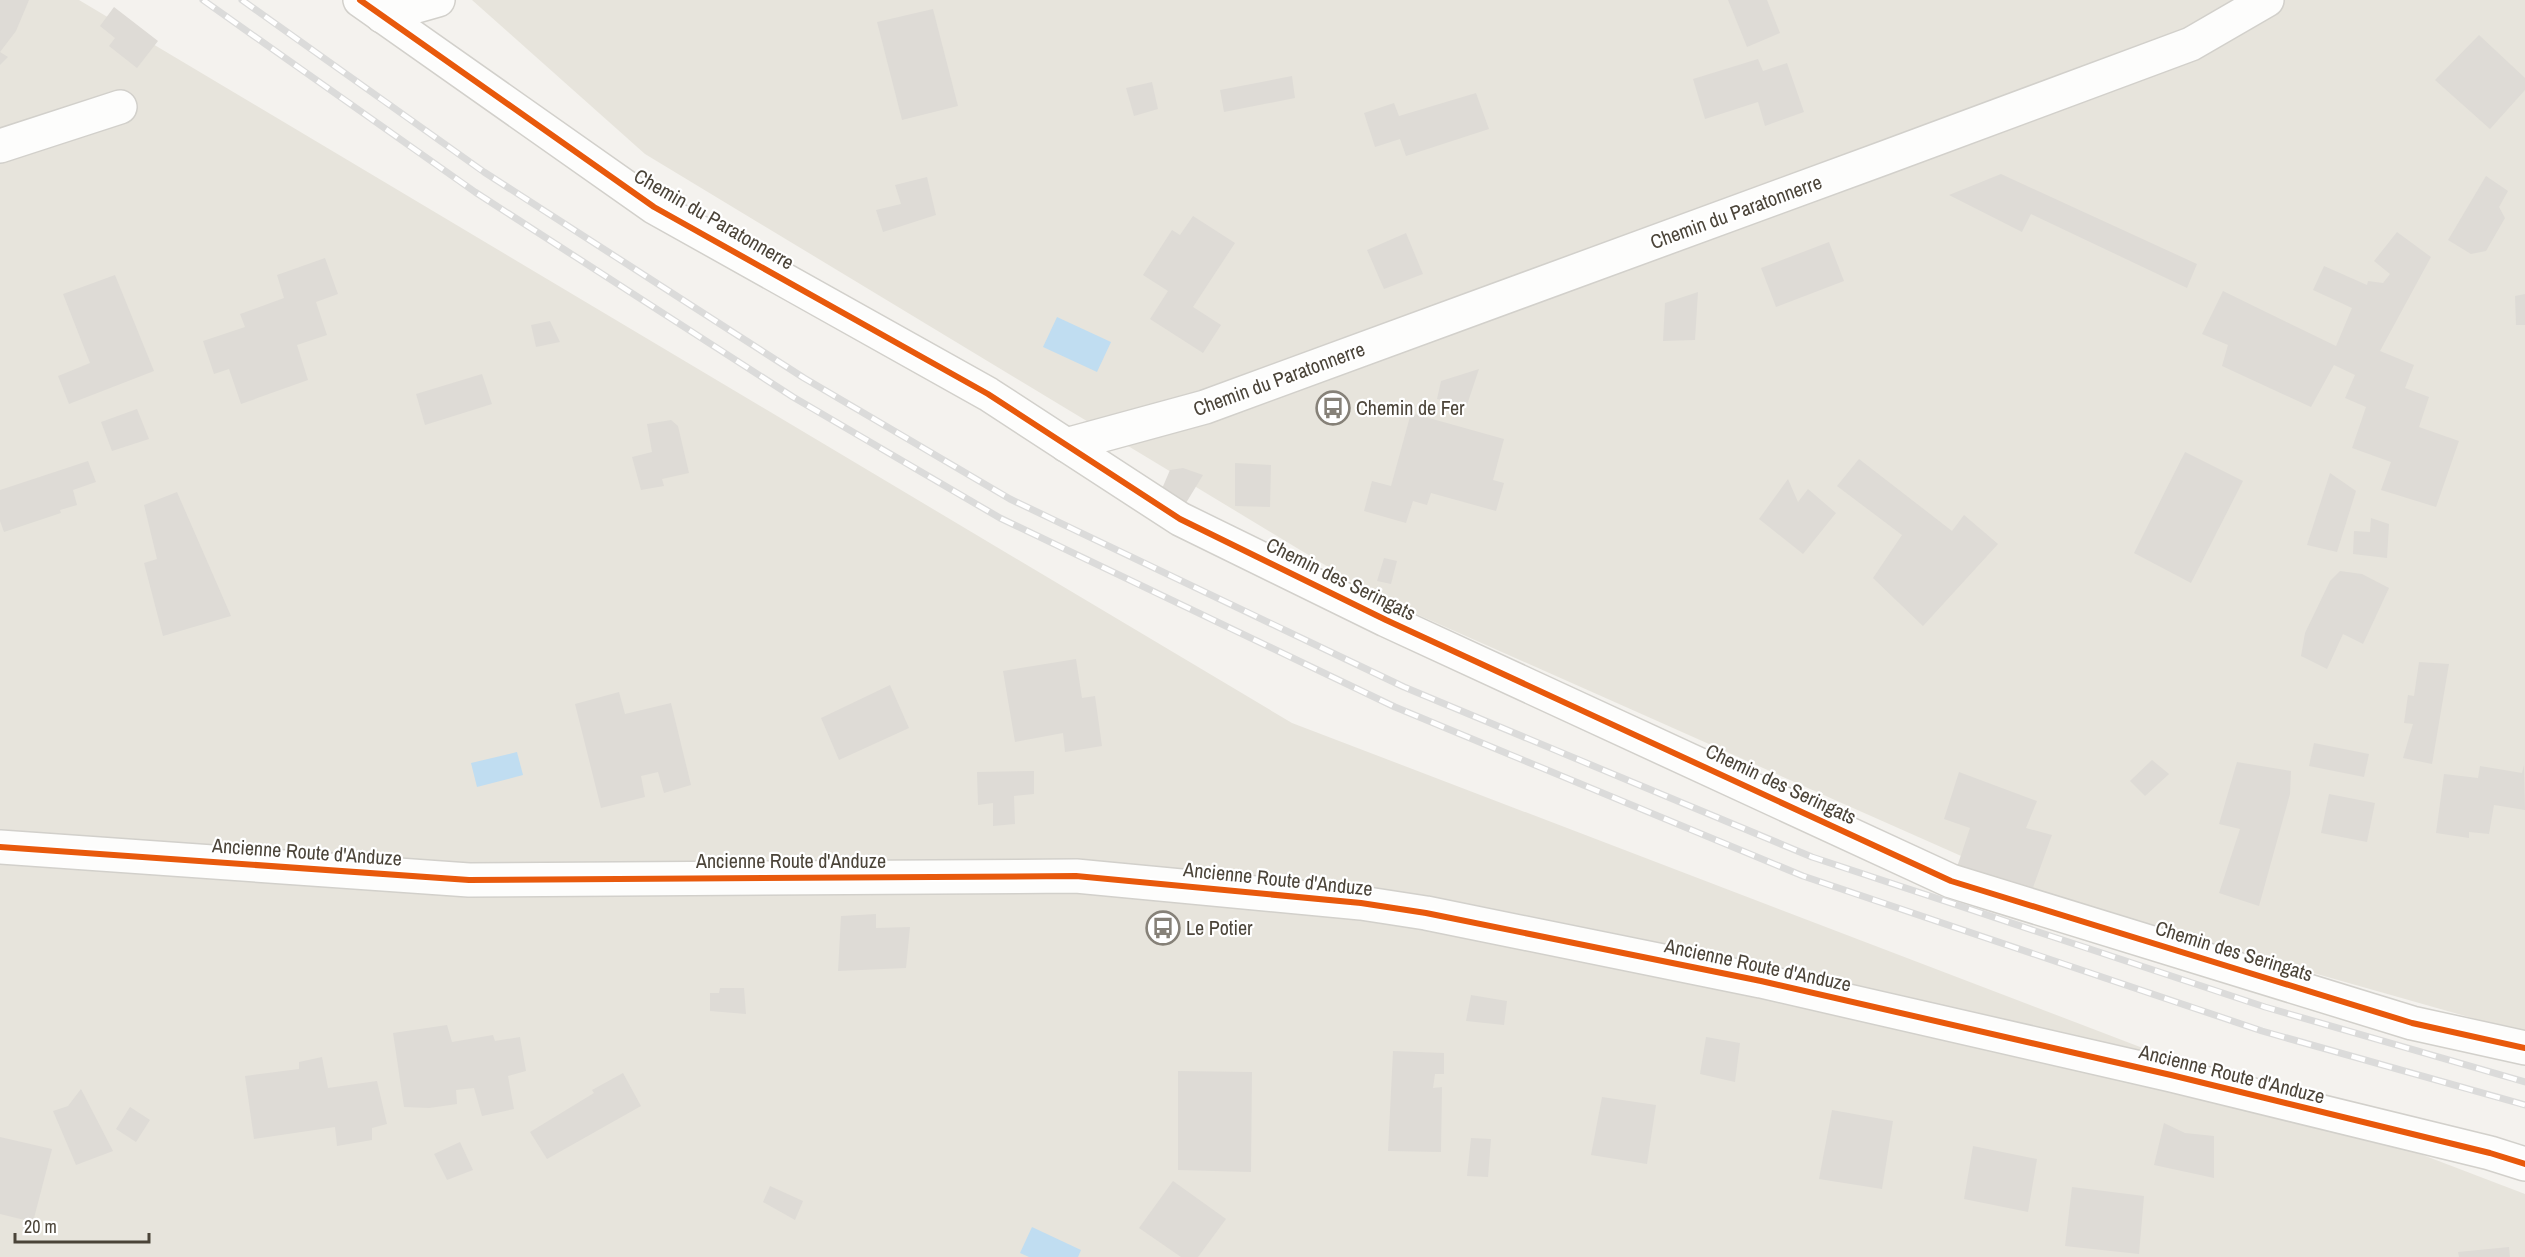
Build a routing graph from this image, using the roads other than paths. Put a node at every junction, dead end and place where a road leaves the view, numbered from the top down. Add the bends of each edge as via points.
1 (438, 0) edge
2 (2267, 0) edge
3 (371, 8) edge
4 (120, 107) dead end
5 (0, 146) edge
6 (1066, 445) junction
7 (0, 846) edge
8 (2525, 1048) edge
9 (2525, 1164) edge

1 - 3 street
2 - 6 street, Chemin du Paratonnerre via 2191,44 2092,81 1205,407
3 - 6 street, Chemin du Paratonnerre via 654,207 988,394
4 - 5 street
6 - 8 street, Chemin des Seringats via 1190,525 1951,881 2412,1023
7 - 9 street, Ancienne Route d'Anduze via 469,880 1076,876 1361,903 1761,981 2182,1078

